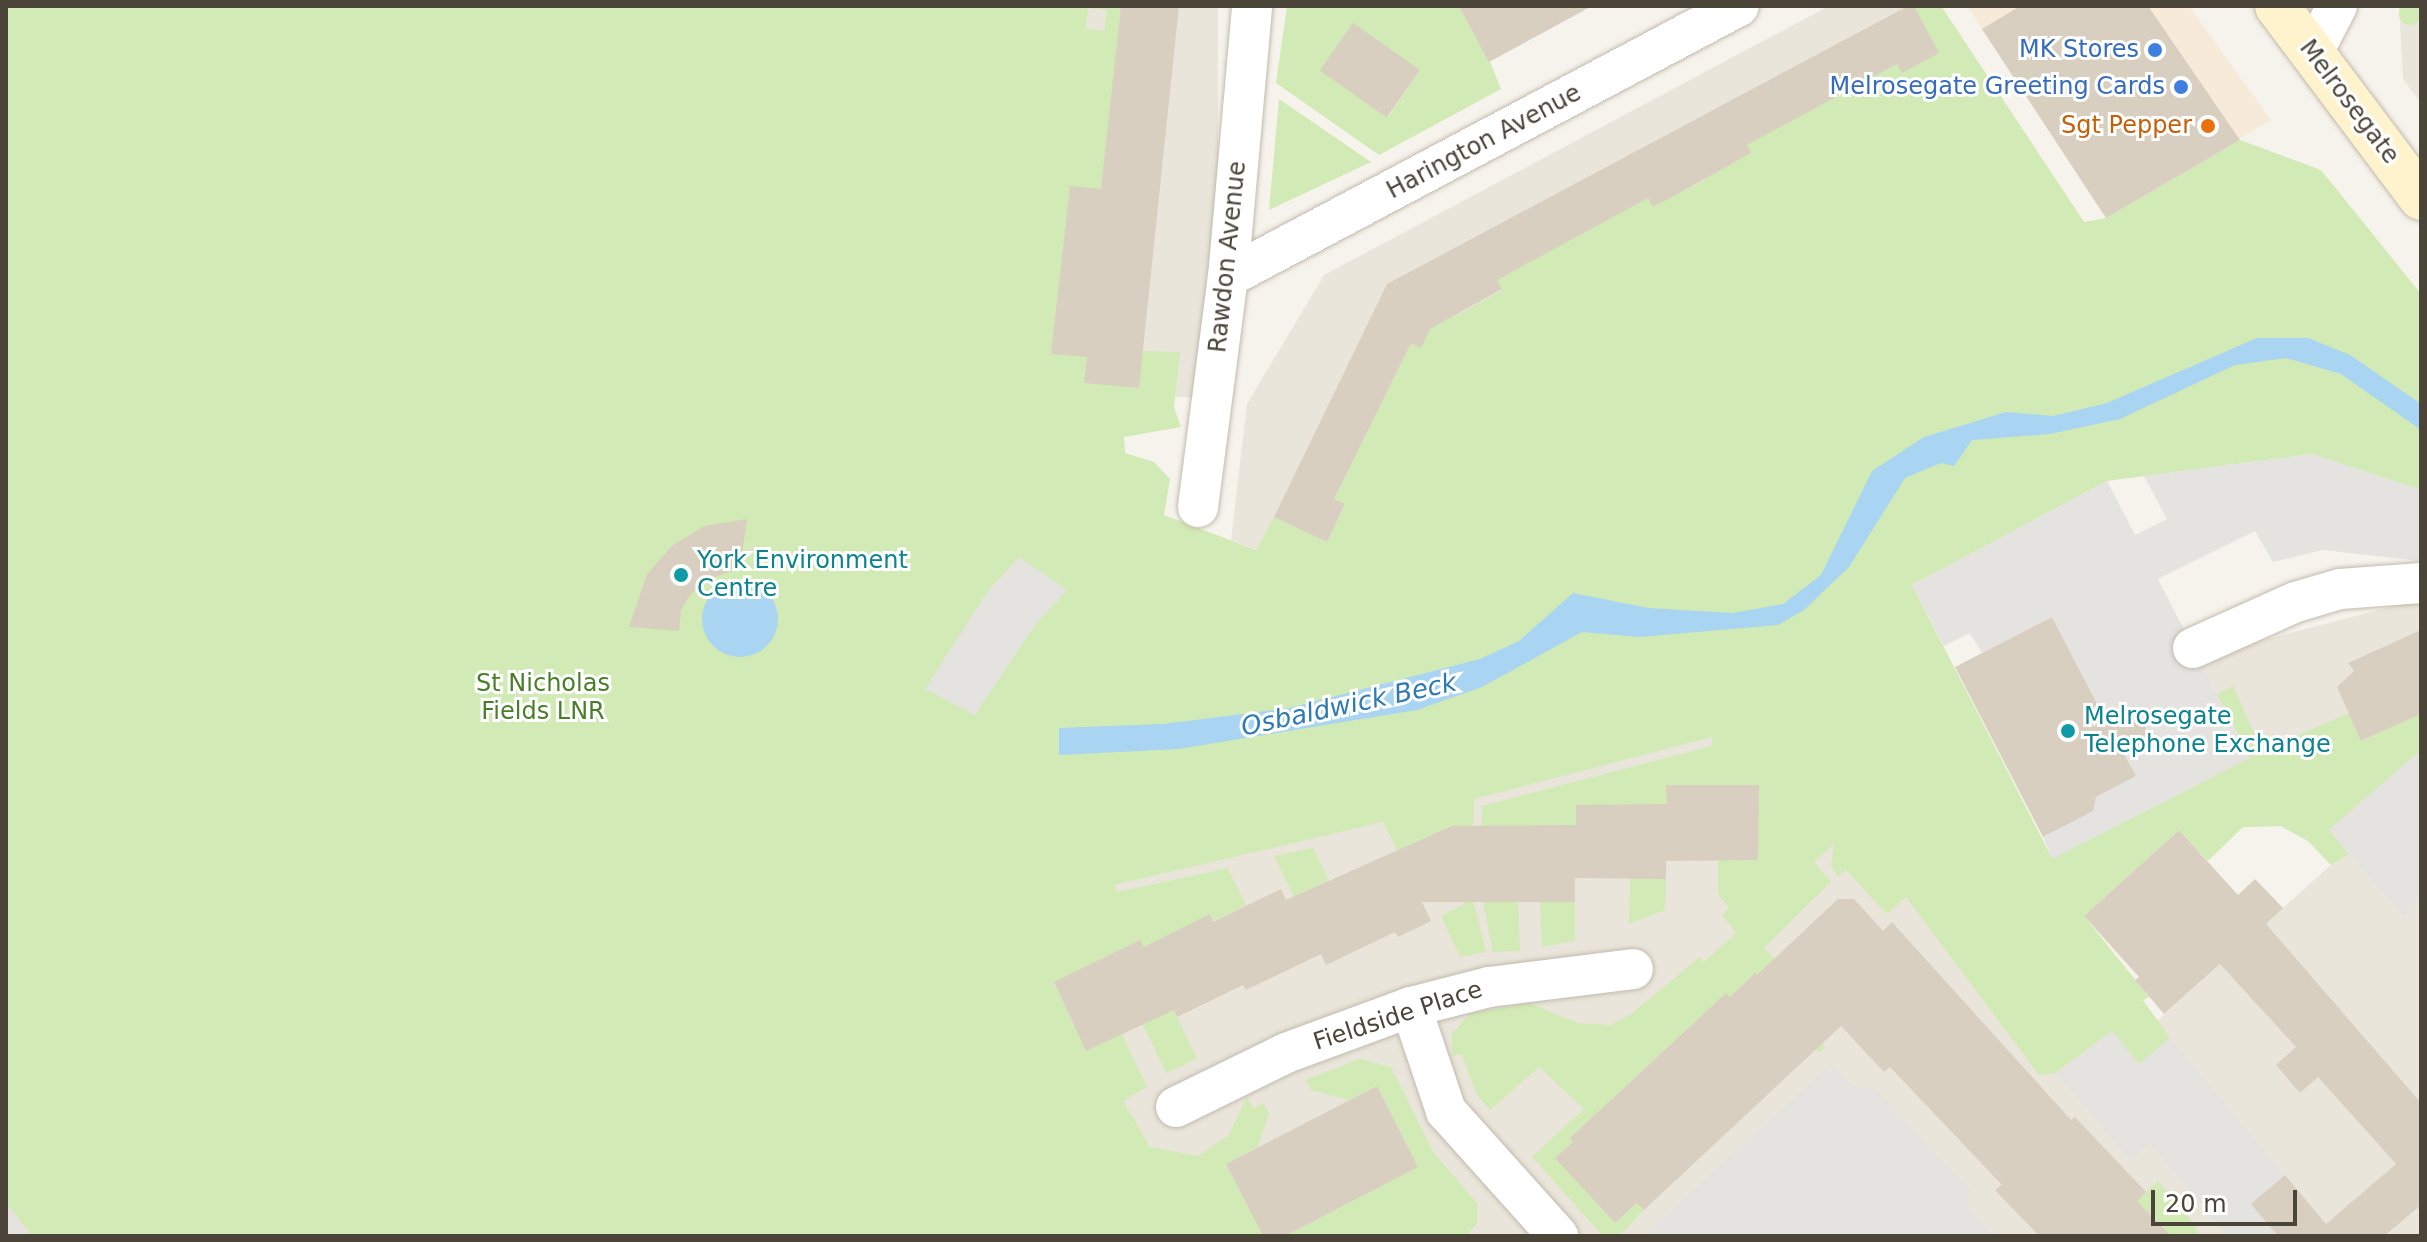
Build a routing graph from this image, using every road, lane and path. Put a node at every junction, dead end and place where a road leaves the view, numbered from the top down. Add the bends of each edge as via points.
1 (1252, 6) edge
2 (1739, 6) edge
3 (2277, 6) edge
4 (2337, 6) edge
5 (2312, 54) junction
6 (2421, 198) edge
7 (1228, 277) junction
8 (1198, 507) dead end
9 (2421, 583) edge
10 (2193, 648) dead end
11 (1633, 969) dead end
12 (1411, 1007) junction
13 (1176, 1107) dead end
14 (1535, 1228) edge

1 - 7 street, Rawdon Avenue
2 - 7 street, Harington Avenue
3 - 5 street, Melrosegate
4 - 5 street
5 - 6 street, Melrosegate
7 - 8 street, Rawdon Avenue
9 - 10 street via 2340,589 2296,602
11 - 12 street, Fieldside Place via 1489,987
12 - 13 street, Fieldside Place via 1286,1053
12 - 14 street via 1446,1111

